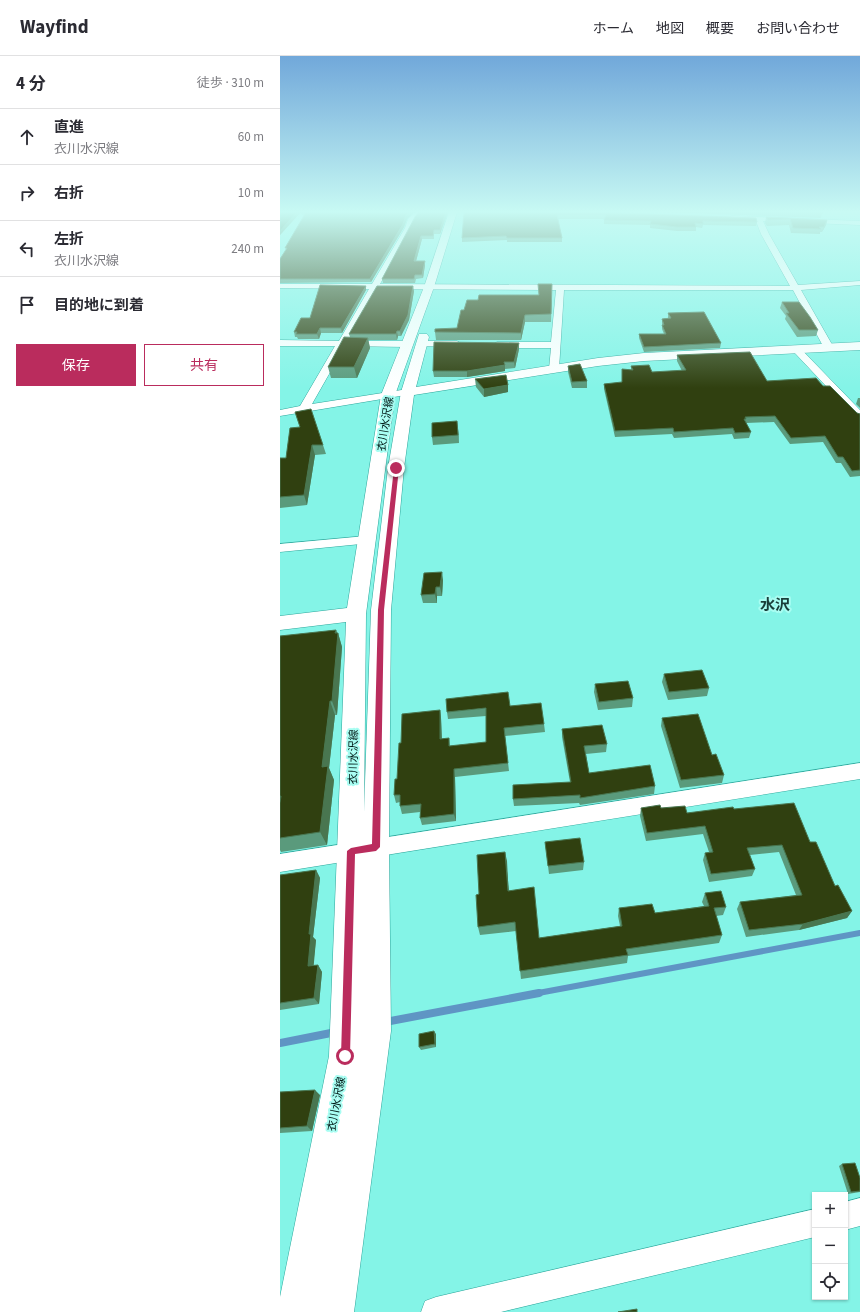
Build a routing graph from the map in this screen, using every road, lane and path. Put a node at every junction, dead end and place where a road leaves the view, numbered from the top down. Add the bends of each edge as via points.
1 (384, 271) edge
2 (437, 271) edge
3 (439, 271) edge
4 (786, 271) edge
5 (860, 284) edge
6 (280, 286) edge
7 (375, 286) junction
8 (433, 287) junction
9 (560, 287) junction
10 (796, 288) junction
11 (280, 343) edge
12 (343, 343) junction
13 (414, 344) junction
14 (468, 344) edge
15 (484, 344) edge
16 (555, 345) junction
17 (860, 346) edge
18 (829, 348) junction
19 (796, 349) junction
20 (554, 369) junction
21 (398, 393) junction
22 (304, 409) junction
23 (280, 413) edge
24 (860, 416) edge
25 (366, 540) junction
26 (280, 548) edge
27 (356, 614) junction
28 (280, 623) edge
29 (860, 771) edge
30 (376, 847) junction
31 (351, 851) junction
32 (280, 863) edge
33 (860, 1212) edge
34 (848, 1215) edge
35 (812, 1224) edge
36 (297, 1312) edge
37 (334, 1312) edge
38 (436, 1312) edge

1 - 7 street
2 - 8 main road, 衣川水沢線
3 - 8 main road, 衣川水沢線
4 - 10 street
5 - 10 street
6 - 7 street
7 - 8 street
7 - 12 street
8 - 9 street
8 - 13 main road, 衣川水沢線
9 - 10 street
9 - 16 street
10 - 18 street
11 - 12 street
12 - 13 street
12 - 22 street
13 - 14 street
13 - 21 main road, 衣川水沢線
15 - 16 street
16 - 20 street
17 - 18 main road
18 - 19 main road
19 - 20 main road via 667,355
19 - 24 street
20 - 21 main road
21 - 22 street
21 - 25 main road, 衣川水沢線 via 378,469
21 - 30 main road, 衣川水沢線 via 396,468 381,610
22 - 23 street
25 - 26 street
25 - 27 main road, 衣川水沢線
27 - 28 main road
27 - 31 main road, 衣川水沢線
29 - 30 street
30 - 31 street
30 - 37 main road, 衣川水沢線 via 375,1031
31 - 32 street
31 - 36 main road, 衣川水沢線 via 345,1056
33 - 34 street
35 - 38 street

